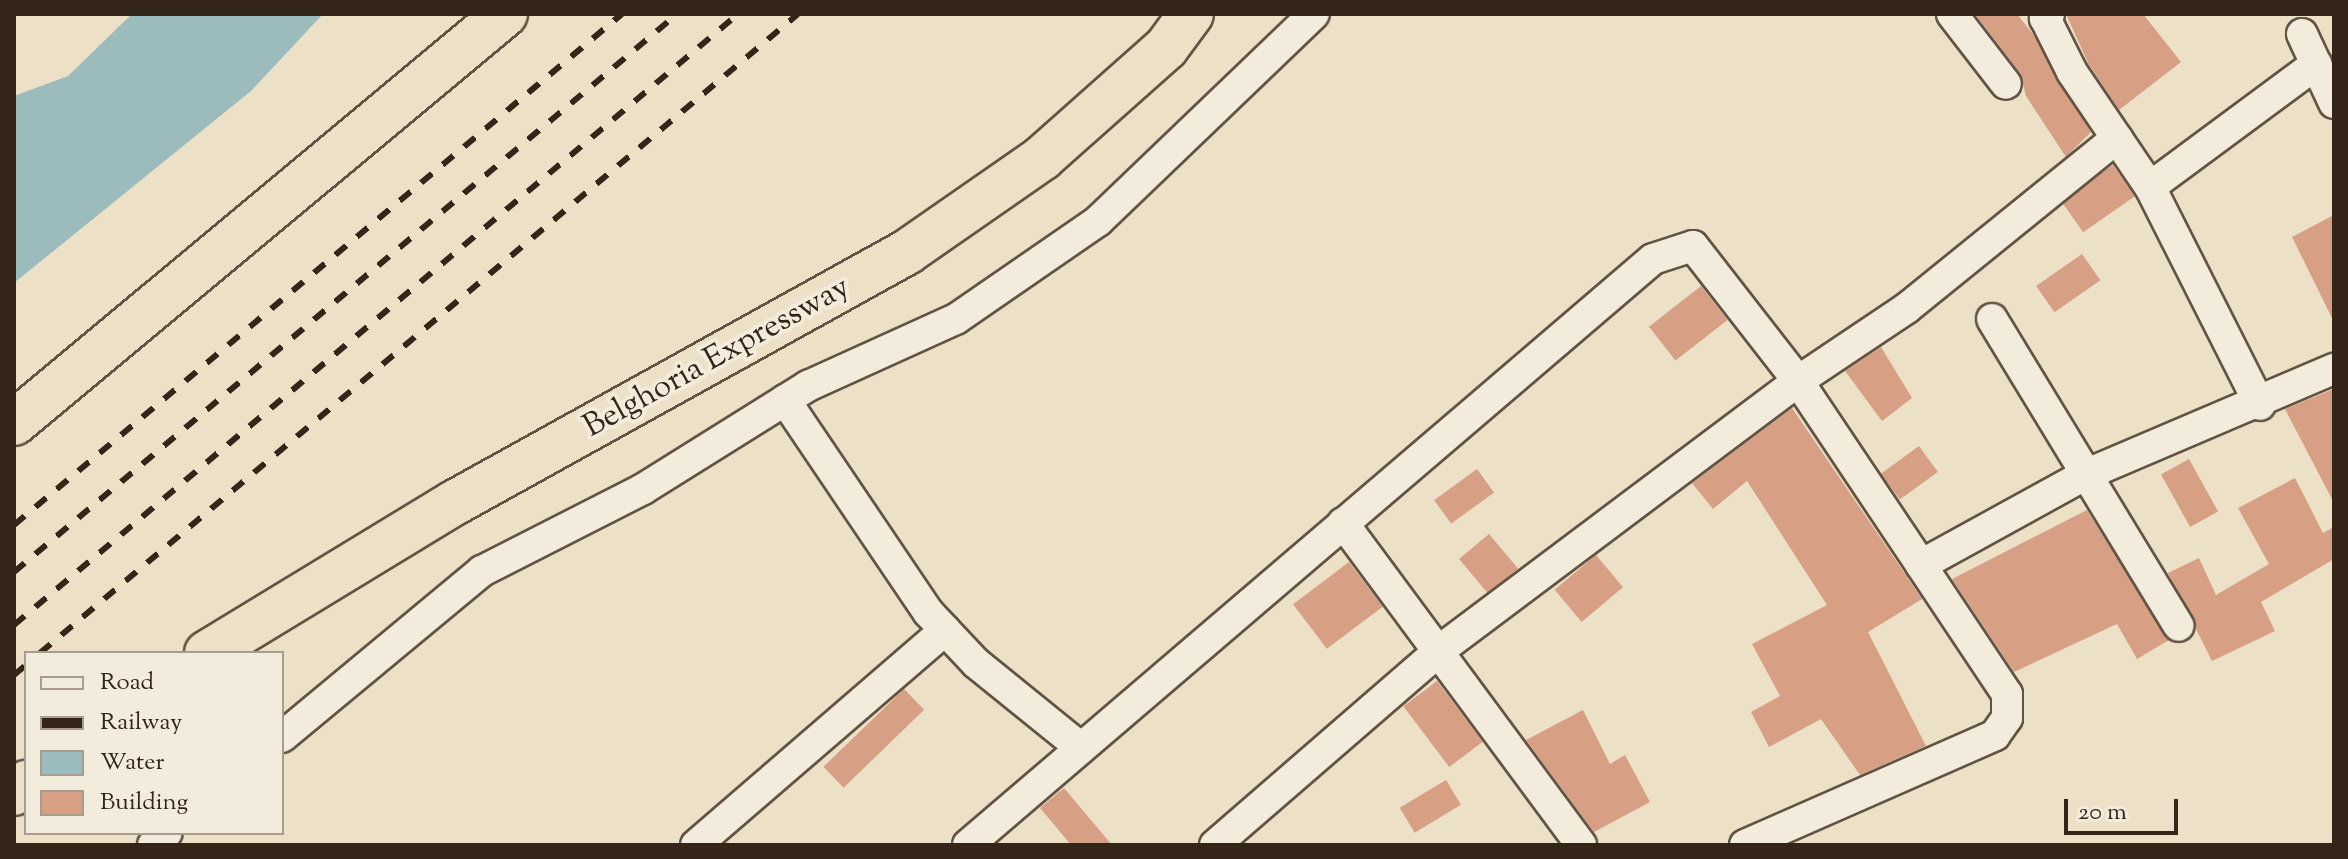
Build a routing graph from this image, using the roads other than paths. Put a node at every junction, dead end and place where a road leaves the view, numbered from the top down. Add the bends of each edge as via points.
1 (505, 14) edge
2 (1191, 14) edge
3 (1314, 14) edge
4 (1952, 14) edge
5 (2049, 14) edge
6 (2302, 34) dead end
7 (2316, 64) junction
8 (2006, 84) dead end
9 (2334, 103) edge
10 (2117, 138) junction
11 (2150, 187) junction
12 (1992, 319) dead end
13 (2334, 369) edge
14 (1798, 381) junction
15 (785, 400) junction
16 (2260, 405) junction
17 (14, 423) edge
18 (2085, 475) junction
19 (1343, 523) junction
20 (1921, 565) junction
21 (2179, 626) dead end
22 (945, 630) junction
23 (1440, 650) junction
24 (210, 651) edge
25 (284, 735) edge
26 (1081, 748) junction
27 (696, 845) edge
28 (968, 845) edge
29 (1215, 845) edge
30 (1581, 845) edge
31 (1745, 845) edge

1 - 17 highway
2 - 24 highway, Belghoria Expressway via 1166,48 1042,158 907,252 454,503
3 - 15 street via 1098,221 956,319
4 - 8 street
5 - 10 street via 2045,18 2072,72
6 - 7 street
7 - 9 street
7 - 11 street
10 - 11 street
10 - 14 street via 1907,308
11 - 16 street
12 - 18 street
13 - 16 street
14 - 19 street via 1693,246 1653,259
14 - 20 street
14 - 23 street
15 - 22 street
15 - 25 street via 643,489 482,571
16 - 18 street
18 - 20 street
18 - 21 street
19 - 23 street
19 - 26 street
20 - 31 street via 2007,694 2007,718 1995,735
22 - 26 street
22 - 27 street
23 - 29 street
23 - 30 street
26 - 28 street

